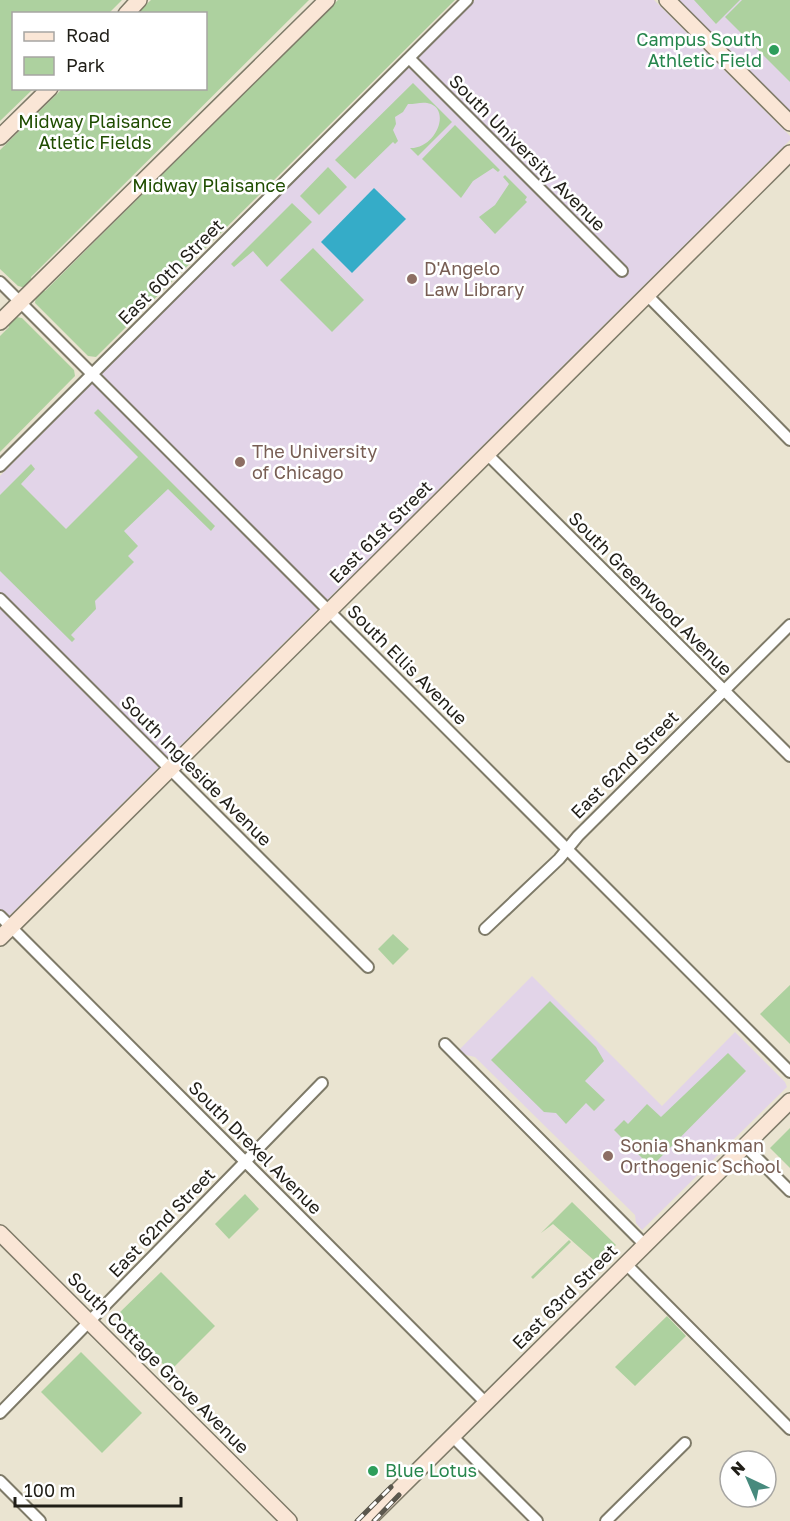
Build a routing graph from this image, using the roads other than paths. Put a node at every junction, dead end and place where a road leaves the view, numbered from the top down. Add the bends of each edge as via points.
1 (140, 0) edge
2 (327, 0) edge
3 (467, 0) edge
4 (667, 0) edge
5 (128, 12) edge
6 (409, 58) junction
7 (48, 90) edge
8 (790, 123) edge
9 (0, 137) edge
10 (790, 153) edge
11 (622, 271) dead end
12 (0, 282) edge
13 (647, 295) junction
14 (20, 302) junction
15 (0, 322) edge
16 (92, 374) junction
17 (790, 440) edge
18 (487, 454) junction
19 (0, 466) edge
20 (0, 599) edge
21 (330, 610) junction
22 (790, 625) edge
23 (724, 691) junction
24 (790, 756) edge
25 (170, 769) junction
26 (568, 848) junction
27 (4, 927) edge
28 (485, 929) dead end
29 (368, 967) dead end
30 (445, 1044) dead end
31 (790, 1072) edge
32 (322, 1083) dead end
33 (790, 1101) edge
34 (745, 1146) junction
35 (245, 1161) junction
36 (790, 1191) edge
37 (0, 1233) edge
38 (645, 1245) junction
39 (626, 1264) junction
40 (89, 1322) junction
41 (486, 1403) junction
42 (0, 1413) edge
43 (790, 1429) edge
44 (452, 1436) junction
45 (685, 1443) dead end
46 (0, 1481) edge
47 (40, 1521) edge
48 (289, 1521) edge
49 (367, 1521) edge
50 (537, 1521) edge
51 (606, 1521) edge

1 - 5 street
2 - 14 street
3 - 6 street, East 60th Street
4 - 8 street
6 - 11 street, South University Avenue
6 - 16 street, East 60th Street
7 - 9 street
10 - 13 street, East 61st Street
12 - 14 street, South Ellis Avenue
13 - 17 street
13 - 18 street, East 61st Street
14 - 15 street
14 - 16 street, South Ellis Avenue
16 - 19 street, East 60th Street
16 - 21 street, South Ellis Avenue
18 - 21 street, East 61st Street
18 - 23 street, South Greenwood Avenue
20 - 25 street, South Ingleside Avenue
21 - 25 street, East 61st Street
21 - 26 street, South Ellis Avenue
22 - 23 street, East 62nd Street
23 - 24 street, South Greenwood Avenue
23 - 26 street, East 62nd Street
25 - 27 street, East 61st Street
25 - 29 street, South Ingleside Avenue
26 - 28 street, East 62nd Street
26 - 31 street, South Ellis Avenue
27 - 35 street, South Drexel Avenue
30 - 38 street
32 - 35 street, East 62nd Street
33 - 34 street, East 63rd Street
34 - 36 street
34 - 38 street, East 63rd Street
35 - 40 street, East 62nd Street
35 - 41 street, South Drexel Avenue
37 - 40 street, South Cottage Grove Avenue
38 - 39 street, East 63rd Street
39 - 41 street, East 63rd Street
39 - 43 street
40 - 42 street, East 62nd Street
40 - 48 street, South Cottage Grove Avenue
41 - 44 street, East 63rd Street
44 - 49 street, East 63rd Street
44 - 50 street
45 - 51 street
46 - 47 street

